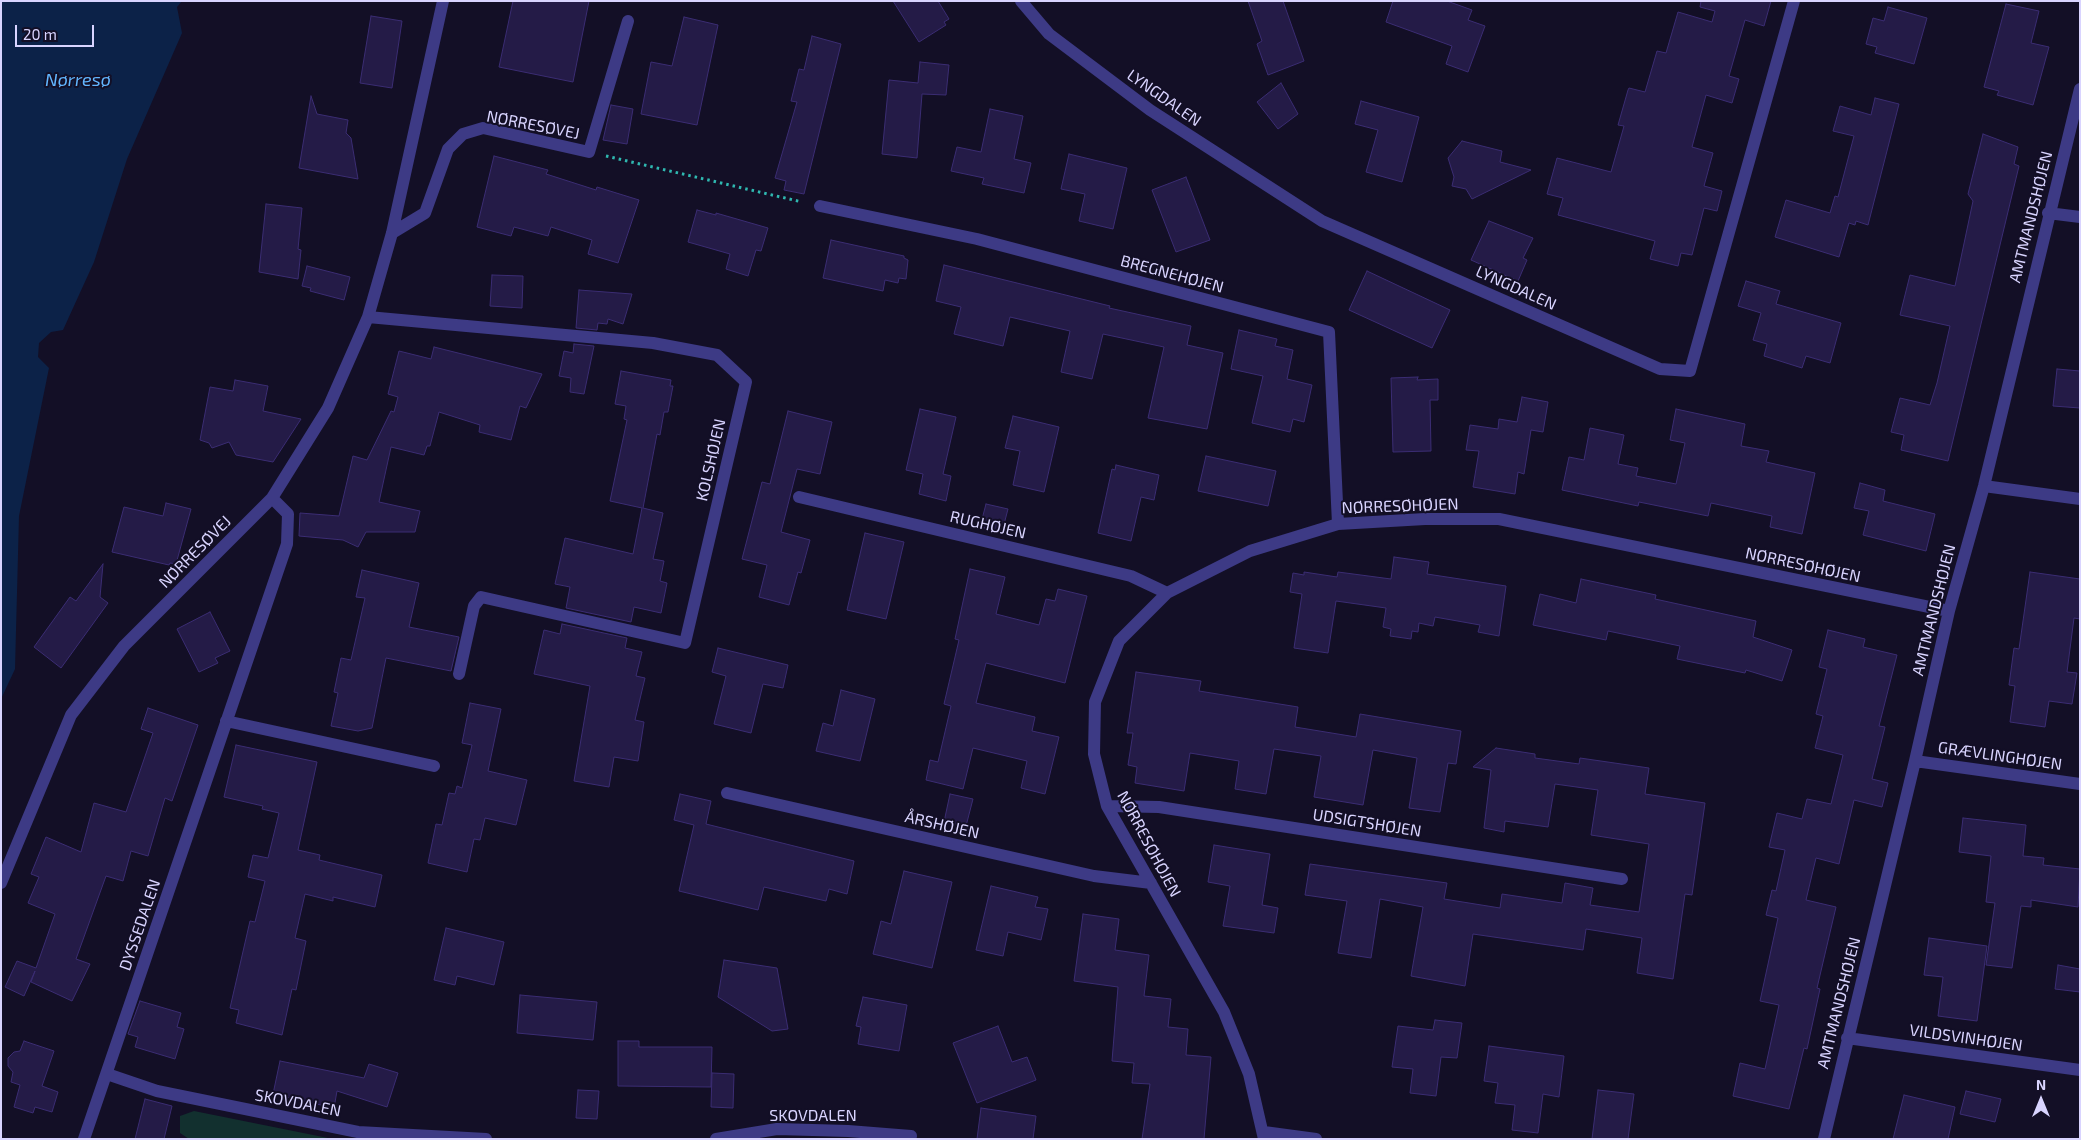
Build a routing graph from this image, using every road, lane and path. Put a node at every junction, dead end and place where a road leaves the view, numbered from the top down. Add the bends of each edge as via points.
1 (443, 1) edge
2 (1022, 1) edge
3 (1794, 1) edge
4 (628, 21) dead end
5 (2080, 89) edge
6 (588, 152) junction
7 (820, 206) joint
8 (2048, 213) junction
9 (2080, 217) edge
10 (392, 233) junction
11 (368, 317) junction
12 (1984, 486) junction
13 (799, 497) dead end
14 (272, 498) junction
15 (2080, 499) edge
16 (1338, 524) junction
17 (1167, 593) junction
18 (1949, 611) junction
19 (459, 674) dead end
20 (226, 721) junction
21 (1915, 761) junction
22 (434, 766) dead end
23 (2080, 784) edge
24 (728, 793) dead end
25 (1107, 806) junction
26 (1622, 879) dead end
27 (1, 883) edge
28 (1150, 883) junction
29 (1847, 1038) junction
30 (2080, 1070) edge
31 (107, 1074) junction
32 (1264, 1135) edge
33 (911, 1136) dead end
34 (84, 1139) edge
35 (486, 1139) edge
36 (716, 1139) edge
37 (1316, 1139) edge
38 (1824, 1139) edge

1 - 10 street, NØRRESØVEJ
2 - 3 street, LYNGDALEN via 1049,34 1150,110 1322,221 1660,369 1690,371
4 - 6 street, NØRRESØVEJ
5 - 8 street, AMTMANDSHØJEN
6 - 7 path
6 - 10 street, NØRRESØVEJ via 483,128 464,134 448,149 425,213
7 - 16 street, BREGNEHØJEN via 977,239 1328,332
8 - 9 street
8 - 12 street, AMTMANDSHØJEN
10 - 11 street, NØRRESØVEJ
11 - 14 street, NØRRESØVEJ via 328,408
11 - 19 street, KOLSHØJEN via 653,344 718,355 746,382 685,643 481,597 474,606
12 - 15 street
12 - 18 street, AMTMANDSHØJEN
13 - 17 street, RUGHØJEN via 1131,576
14 - 20 street, DYSSEDALEN via 288,514 287,544
14 - 27 street, NØRRESØVEJ via 124,646 71,715
16 - 17 street, NØRRESØHØJEN via 1250,550
16 - 18 street, NØRRESØHØJEN via 1499,519
17 - 25 street, NØRRESØHØJEN via 1119,641 1095,702 1094,754
18 - 21 street, AMTMANDSHØJEN
20 - 22 street
20 - 31 street, DYSSEDALEN
21 - 23 street, GRÆVLINGHØJEN
21 - 29 street, AMTMANDSHØJEN
24 - 28 street, ÅRSHØJEN via 1094,876
25 - 26 street, UDSIGTSHØJEN via 1159,807
25 - 28 street, NØRRESØHØJEN
28 - 32 street, NØRRESØHØJEN via 1224,1012 1249,1074
29 - 30 street, VILDSVINHØJEN
29 - 38 street, AMTMANDSHØJEN
31 - 34 street, DYSSEDALEN
31 - 35 street, SKOVDALEN via 157,1091 358,1132
32 - 37 street
33 - 36 street, SKOVDALEN via 778,1130

